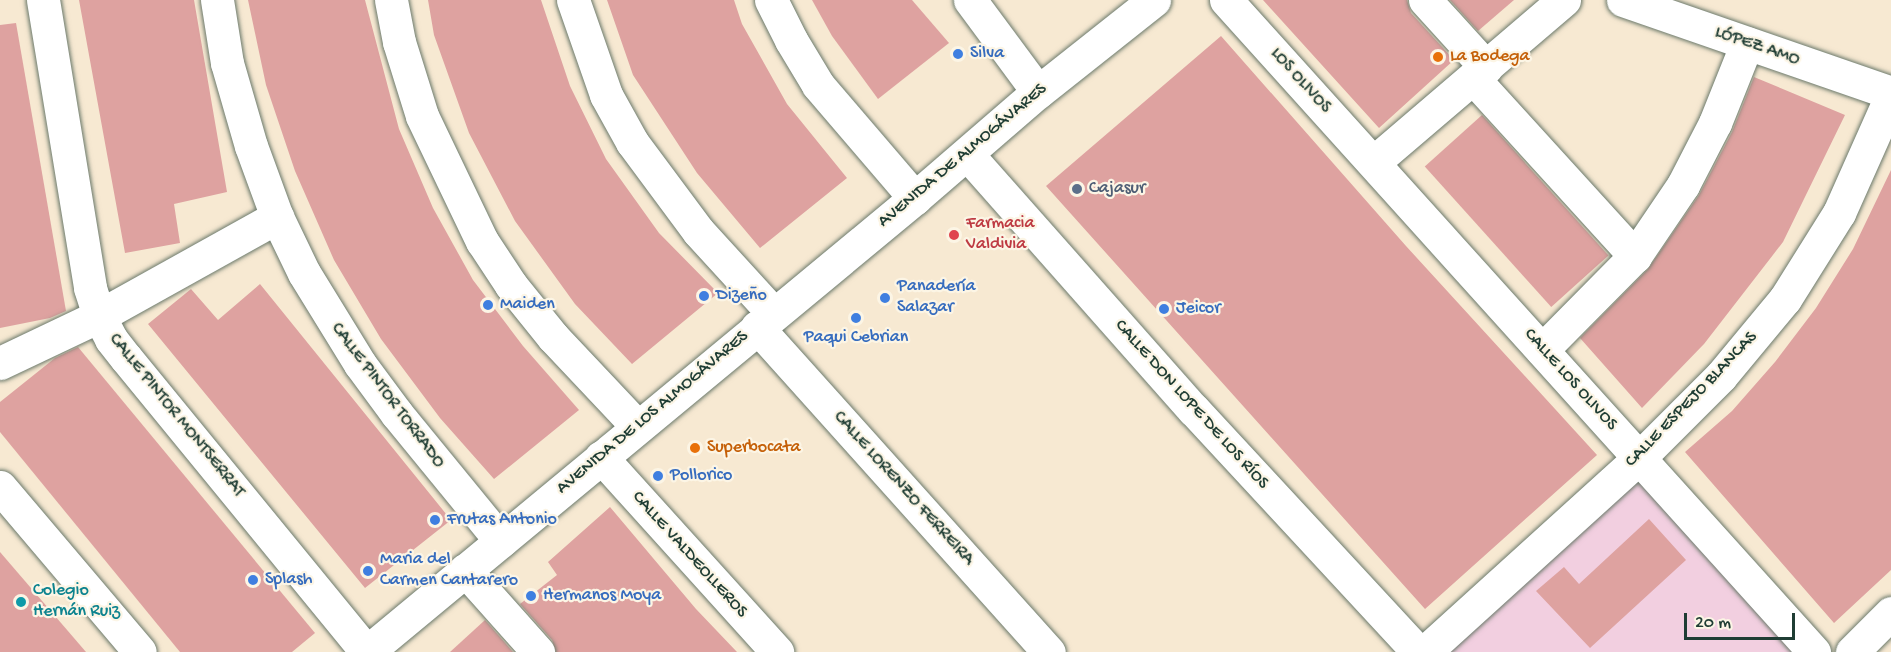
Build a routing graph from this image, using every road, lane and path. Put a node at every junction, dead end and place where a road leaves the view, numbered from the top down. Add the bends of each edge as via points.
1 (43, 0) edge
2 (217, 0) edge
3 (391, 0) edge
4 (573, 0) edge
5 (771, 0) edge
6 (970, 0) edge
7 (1154, 0) edge
8 (1226, 0) edge
9 (1425, 0) edge
10 (1564, 0) edge
11 (1623, 0) edge
12 (1747, 43) junction
13 (1479, 72) junction
14 (1038, 92) junction
15 (1891, 94) edge
16 (967, 154) junction
17 (1374, 162) junction
18 (915, 198) junction
19 (277, 217) junction
20 (1635, 256) junction
21 (99, 316) junction
22 (765, 320) junction
23 (1542, 350) junction
24 (0, 363) edge
25 (637, 426) junction
26 (601, 457) junction
27 (1639, 458) junction
28 (0, 487) edge
29 (501, 541) junction
30 (465, 570) junction
31 (1891, 613) edge
32 (140, 652) edge
33 (367, 652) edge
34 (538, 652) edge
35 (777, 652) edge
36 (1048, 652) edge
37 (1418, 652) edge
38 (1425, 652) edge
39 (1814, 652) edge
40 (1852, 652) edge

1 - 21 street, CALLE PINTOR MONTSERRAT via 90,288
2 - 19 street, CALLE PINTOR TORRADO via 227,63
3 - 25 street via 399,42 422,116 482,241 553,337
4 - 22 street, CALLE LORENZO FERREIRA via 606,95 632,142
5 - 18 street via 818,85
6 - 14 street
7 - 14 street, AVENIDA DE ALMOGÁVARES
8 - 17 street, LOS OLIVOS
9 - 13 street
10 - 13 street
11 - 12 street, LÓPEZ AMO
12 - 15 street, LÓPEZ AMO
12 - 20 street via 1715,123 1683,185
13 - 17 street
13 - 20 street
14 - 16 street, AVENIDA DE ALMOGÁVARES
15 - 27 street, CALLE ESPEJO BLANCAS via 1839,213 1785,299 1721,376
16 - 18 street, AVENIDA DE ALMOGÁVARES
16 - 37 street, CALLE DON LOPE DE LOS RÍOS via 1193,409
17 - 23 street, CALLE LOS OLIVOS
18 - 22 street, AVENIDA DE ALMOGÁVARES
19 - 21 street
19 - 29 street, CALLE PINTOR TORRADO via 304,273 360,364
20 - 23 street
21 - 24 street
21 - 33 street, CALLE PINTOR MONTSERRAT via 126,358
22 - 25 street, AVENIDA DE LOS ALMOGÁVARES
22 - 36 street, CALLE LORENZO FERREIRA
23 - 27 street, CALLE LOS OLIVOS
25 - 26 street, AVENIDA DE LOS ALMOGÁVARES
26 - 29 street, AVENIDA DE LOS ALMOGÁVARES
26 - 35 street, CALLE VALDEOLLEROS
27 - 38 street, CALLE ESPEJO BLANCAS
27 - 39 street, CALLE LOS OLIVOS
28 - 32 street
29 - 30 street, AVENIDA DE LOS ALMOGÁVARES
30 - 33 street, AVENIDA DE LOS ALMOGÁVARES
30 - 34 street
31 - 40 street

